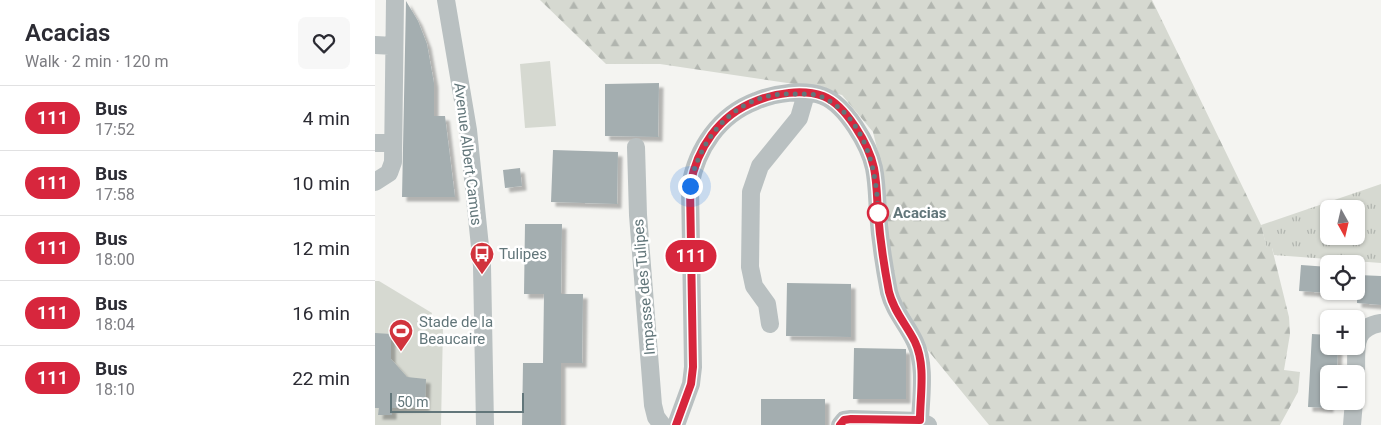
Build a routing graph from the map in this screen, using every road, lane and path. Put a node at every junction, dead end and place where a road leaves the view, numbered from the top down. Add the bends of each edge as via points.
1 (395, 0) edge
2 (434, 0) edge
3 (446, 0) edge
4 (450, 33) junction
5 (375, 45) edge
6 (394, 46) junction
7 (806, 94) junction
8 (375, 143) edge
9 (393, 143) junction
10 (636, 147) dead end
11 (375, 182) edge
12 (1381, 322) edge
13 (770, 324) dead end
14 (1356, 365) edge
15 (1353, 410) edge
16 (924, 423) edge
17 (485, 425) edge
18 (662, 425) edge
19 (676, 425) edge
20 (839, 425) edge
21 (1352, 425) edge

1 - 6 street
2 - 4 street, Avenue Albert Camus
3 - 4 street, Avenue Albert Camus
4 - 17 street, Avenue Albert Camus via 468,130 482,266
5 - 6 street
6 - 9 street
7 - 13 street via 799,118 763,162 751,192 750,267 754,286 767,304
7 - 16 street via 823,96 837,106 862,138 874,166 882,253 890,295 897,314 915,342 920,361
7 - 19 street via 785,93 747,104 711,133 695,166 690,186 693,367 691,384
8 - 9 street
9 - 11 street via 392,169
10 - 18 street, Impasse des Tulipes via 653,405
12 - 14 street via 1368,325 1358,336
15 - 21 street
16 - 20 street via 851,419

